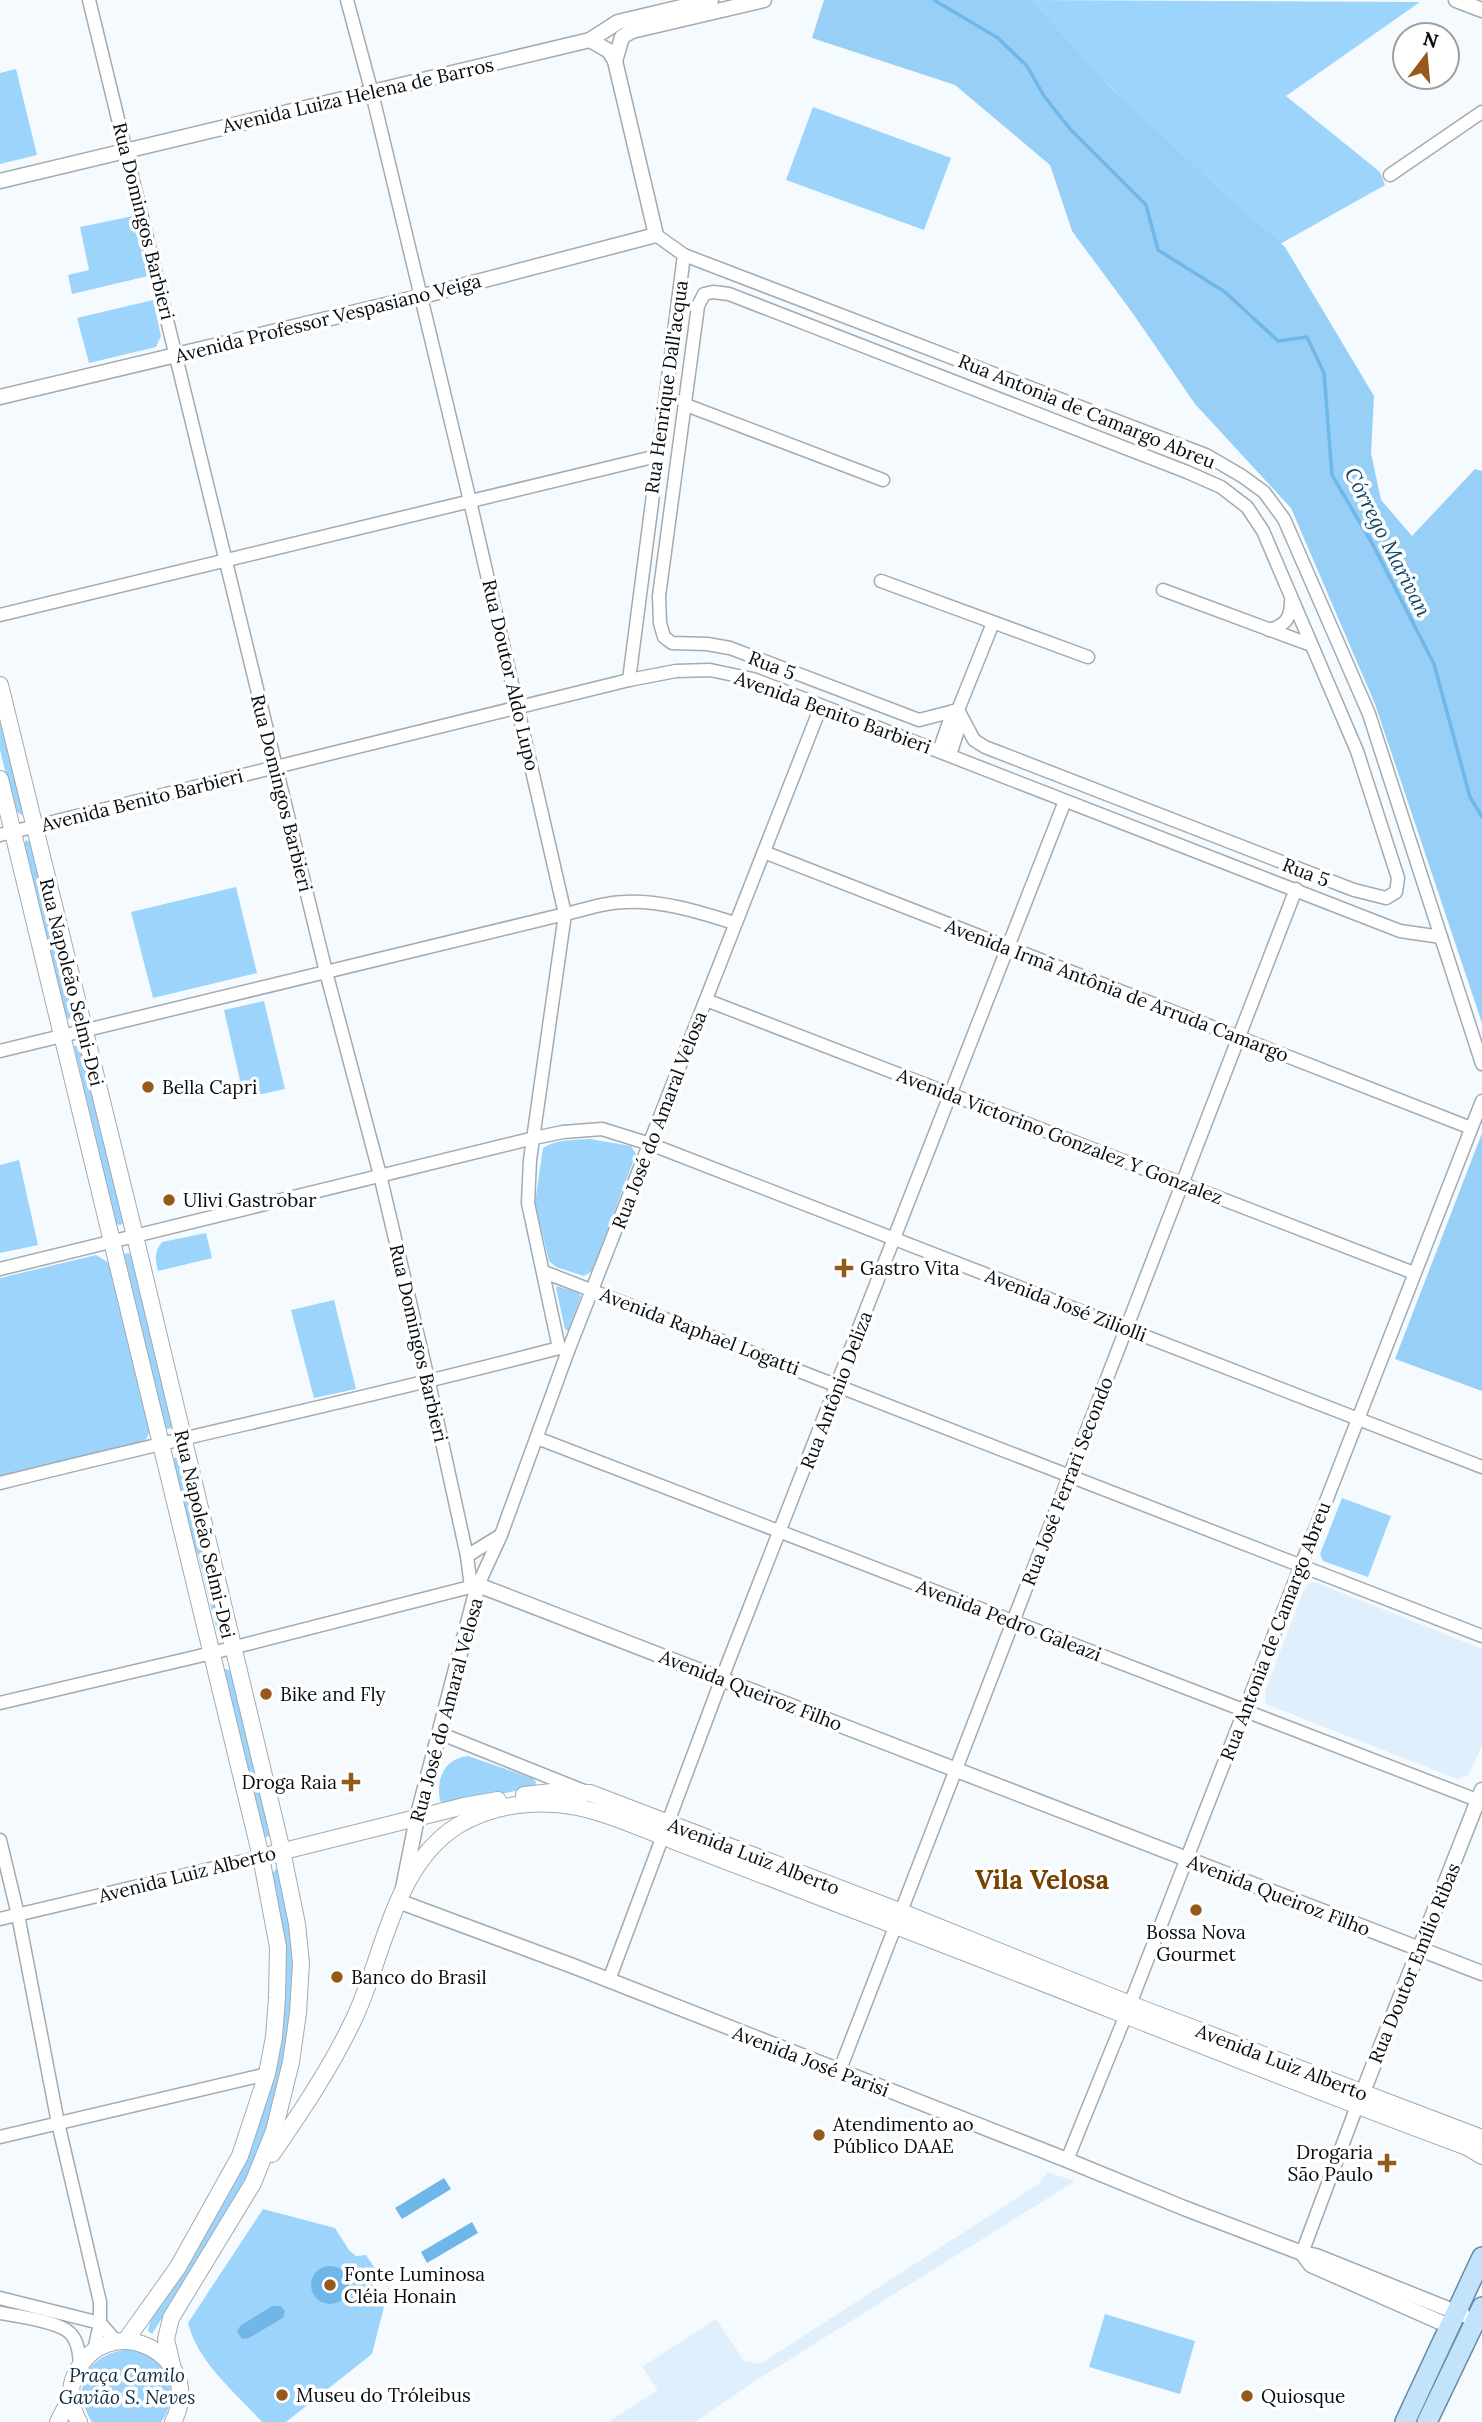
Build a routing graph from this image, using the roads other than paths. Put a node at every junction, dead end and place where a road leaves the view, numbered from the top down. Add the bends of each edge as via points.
1 (89, 0) edge
2 (347, 0) edge
3 (711, 0) edge
4 (764, 0) edge
5 (1456, 0) edge
6 (1482, 10) edge
7 (590, 40) junction
8 (615, 61) junction
9 (372, 93) junction
10 (1482, 113) edge
11 (125, 150) junction
12 (1390, 175) dead end
13 (0, 181) edge
14 (656, 235) junction
15 (684, 255) junction
16 (419, 297) junction
17 (177, 355) junction
18 (0, 397) edge
19 (686, 405) junction
20 (657, 456) junction
21 (883, 481) dead end
22 (470, 501) junction
23 (225, 561) junction
24 (881, 582) dead end
25 (1163, 590) dead end
26 (1291, 600) junction
27 (0, 615) edge
28 (993, 623) junction
29 (1269, 630) junction
30 (1311, 645) junction
31 (1088, 657) dead end
32 (629, 680) junction
33 (0, 685) edge
34 (519, 706) junction
35 (821, 706) junction
36 (958, 713) junction
37 (944, 753) junction
38 (276, 766) junction
39 (0, 779) edge
40 (1065, 801) junction
41 (35, 827) junction
42 (7, 834) edge
43 (764, 852) junction
44 (1296, 889) junction
45 (565, 914) junction
46 (734, 923) junction
47 (1441, 937) junction
48 (1007, 948) junction
49 (326, 972) junction
50 (706, 1000) junction
51 (84, 1031) junction
52 (63, 1036) junction
53 (1239, 1038) junction
54 (0, 1051) edge
55 (1482, 1064) edge
56 (950, 1094) junction
57 (1482, 1101) edge
58 (1471, 1128) junction
59 (534, 1138) junction
60 (650, 1144) junction
61 (380, 1175) junction
62 (1184, 1182) junction
63 (135, 1236) junction
64 (893, 1239) junction
65 (111, 1241) junction
66 (0, 1269) edge
67 (544, 1272) junction
68 (1414, 1273) junction
69 (592, 1290) junction
70 (1126, 1328) junction
71 (563, 1350) junction
72 (429, 1383) junction
73 (838, 1385) junction
74 (1358, 1418) junction
75 (537, 1438) junction
76 (183, 1439) junction
77 (161, 1443) junction
78 (1482, 1467) edge
79 (1069, 1476) junction
80 (0, 1483) edge
81 (780, 1532) junction
82 (501, 1535) junction
83 (467, 1556) junction
84 (1300, 1564) junction
85 (475, 1586) junction
86 (1012, 1621) junction
87 (1482, 1636) edge
88 (233, 1648) junction
89 (212, 1653) junction
90 (722, 1678) junction
91 (0, 1703) edge
92 (1245, 1710) junction
93 (439, 1733) junction
94 (956, 1769) junction
95 (590, 1793) junction
96 (1481, 1797) edge
97 (416, 1818) junction
98 (665, 1829) junction
99 (0, 1840) edge
100 (431, 1846) joint
101 (282, 1852) junction
102 (261, 1857) junction
103 (1187, 1859) junction
104 (400, 1895) junction
105 (18, 1915) junction
106 (897, 1918) junction
107 (0, 1919) edge
108 (1420, 1949) junction
109 (1482, 1973) edge
110 (609, 1980) junction
111 (1128, 2011) junction
112 (839, 2072) junction
113 (267, 2074) junction
114 (1360, 2100) junction
115 (58, 2123) junction
116 (0, 2137) edge
117 (1482, 2138) edge
118 (1482, 2155) edge
119 (1068, 2160) junction
120 (253, 2183) junction
121 (1302, 2253) junction
122 (1482, 2257) edge
123 (0, 2298) edge
124 (0, 2313) edge
125 (1479, 2314) edge
126 (1452, 2319) junction
127 (100, 2323) junction
128 (121, 2341) junction
129 (93, 2351) junction
130 (80, 2364) junction
131 (172, 2365) junction
132 (71, 2397) junction
133 (58, 2422) edge
134 (79, 2422) edge
135 (173, 2422) edge
136 (1405, 2422) edge
137 (1427, 2422) edge

1 - 11 street, Rua Domingos Barbieri
2 - 9 street, Rua Doutor Aldo Lupo
3 - 7 street, Avenida Luiza Helena de Barros via 618,22
4 - 8 street via 632,32 622,37
5 - 6 street
7 - 8 street via 609,51
7 - 9 street, Avenida Luiza Helena de Barros
8 - 14 street
9 - 11 street, Avenida Luiza Helena de Barros
9 - 16 street, Rua Doutor Aldo Lupo
10 - 12 street
11 - 13 street, Avenida Luiza Helena de Barros
11 - 17 street, Rua Domingos Barbieri
14 - 15 street, Rua Henrique Dall'acqua
14 - 16 street, Avenida Professor Vespasiano Veiga
15 - 20 street, Rua Henrique Dall'acqua
15 - 47 street, Rua Antonia de Camargo Abreu via 1206,455 1264,492 1284,519 1370,714
16 - 17 street, Avenida Professor Vespasiano Veiga
16 - 22 street, Rua Doutor Aldo Lupo
17 - 18 street, Avenida Professor Vespasiano Veiga
17 - 23 street, Rua Domingos Barbieri
19 - 21 street
19 - 26 street, Rua 5 via 698,306 704,294 729,294 1221,487 1247,507 1263,531
19 - 36 street, Rua 5 via 659,596 664,637 672,643 730,649 919,720
20 - 22 street
20 - 32 street, Rua Henrique Dall'acqua
22 - 23 street
22 - 34 street, Rua Doutor Aldo Lupo
23 - 27 street
23 - 38 street, Rua Domingos Barbieri
24 - 28 street
25 - 29 street
26 - 29 street via 1291,615 1283,626
26 - 30 street, Rua 5
28 - 31 street
28 - 36 street
29 - 30 street
30 - 36 street, Rua 5 via 1357,751 1398,878 1396,892 1386,898 1354,890 985,747
32 - 34 street, Avenida Benito Barbieri
32 - 35 street, Avenida Benito Barbieri via 710,670 753,679
33 - 41 main road, Rua Napoleão Selmi-Dei
34 - 38 street, Avenida Benito Barbieri
34 - 45 street, Rua Doutor Aldo Lupo
35 - 37 street, Avenida Benito Barbieri
35 - 43 street, Rua José do Amaral Velosa
36 - 37 street
37 - 40 street, Avenida Benito Barbieri
38 - 41 street, Avenida Benito Barbieri
38 - 49 street, Rua Domingos Barbieri
39 - 42 main road, Rua Napoleão Selmi-Dei
40 - 44 street, Avenida Benito Barbieri
40 - 48 street, Rua Antônio Deliza
41 - 42 street, Avenida Benito Barbieri
41 - 51 main road, Rua Napoleão Selmi-Dei
42 - 52 main road, Rua Napoleão Selmi-Dei
43 - 46 street, Rua José do Amaral Velosa
43 - 48 street, Avenida Irmã Antônia de Arruda Camargo
44 - 47 street, Avenida Benito Barbieri via 1400,931
44 - 53 street, Rua José Ferrari Secondo
45 - 46 street via 624,901
45 - 49 street
45 - 59 street, Rua Doutor Aldo Lupo
46 - 50 street, Rua José do Amaral Velosa
47 - 55 street, Rua Antonia de Camargo Abreu
48 - 53 street, Avenida Irmã Antônia de Arruda Camargo
48 - 56 street, Rua Antônio Deliza
49 - 51 street
49 - 61 street, Rua Domingos Barbieri
50 - 56 street, Avenida Victorino Gonzalez Y Gonzalez
50 - 60 street, Rua José do Amaral Velosa
51 - 52 street
51 - 63 main road, Rua Napoleão Selmi-Dei
52 - 54 street
52 - 65 main road, Rua Napoleão Selmi-Dei
53 - 58 street, Avenida Irmã Antônia de Arruda Camargo
53 - 62 street, Rua José Ferrari Secondo
56 - 62 street, Avenida Victorino Gonzalez Y Gonzalez
56 - 64 street, Rua Antônio Deliza
57 - 58 street, Rua Antonia de Camargo Abreu
58 - 68 street, Rua Antonia de Camargo Abreu
59 - 60 street, Avenida José Ziliolli via 602,1129
59 - 61 street, Avenida José Ziliolli
59 - 67 street, Rua Doutor Aldo Lupo via 528,1203
60 - 64 street, Avenida José Ziliolli
60 - 69 street, Rua José do Amaral Velosa
61 - 63 street, Avenida José Ziliolli
61 - 72 street, Rua Domingos Barbieri
62 - 68 street, Avenida Victorino Gonzalez Y Gonzalez
62 - 70 street, Rua José Ferrari Secondo
63 - 65 street, Avenida José Ziliolli
63 - 76 main road, Rua Napoleão Selmi-Dei
64 - 70 street, Avenida José Ziliolli
64 - 73 street, Rua Antônio Deliza
65 - 66 street, Avenida José Ziliolli
65 - 77 main road, Rua Napoleão Selmi-Dei
67 - 69 street, Avenida Raphael Logatti
67 - 71 street, Rua Doutor Aldo Lupo
68 - 74 street, Rua Antonia de Camargo Abreu
69 - 71 street, Rua José do Amaral Velosa
69 - 73 street, Avenida Raphael Logatti
70 - 74 street, Avenida José Ziliolli
70 - 79 street, Rua José Ferrari Secondo
71 - 72 street
71 - 75 street, Rua José do Amaral Velosa
72 - 76 street
72 - 83 street, Rua Domingos Barbieri
73 - 79 street, Avenida Raphael Logatti
73 - 81 street, Rua Antônio Deliza
74 - 78 street, Avenida José Ziliolli
74 - 84 street, Rua Antonia de Camargo Abreu
75 - 81 street, Avenida Pedro Galeazi
75 - 82 street, Rua José do Amaral Velosa
76 - 77 street
76 - 88 main road, Rua Napoleão Selmi-Dei
77 - 80 street
77 - 89 main road, Rua Napoleão Selmi-Dei
79 - 84 street, Avenida Raphael Logatti
79 - 86 street, Rua José Ferrari Secondo
81 - 86 street, Avenida Pedro Galeazi
81 - 90 street, Rua Antônio Deliza
82 - 83 street
82 - 85 street, Rua José do Amaral Velosa
83 - 85 street, Rua Domingos Barbieri
84 - 87 street, Avenida Raphael Logatti
84 - 92 street, Rua Antonia de Camargo Abreu
85 - 88 street
85 - 90 street, Avenida Queiroz Filho
85 - 93 street, Rua José do Amaral Velosa
86 - 92 street, Avenida Pedro Galeazi
86 - 94 street, Rua José Ferrari Secondo
88 - 89 street
88 - 101 main road, Rua Napoleão Selmi-Dei
89 - 91 street
89 - 102 main road, Rua Napoleão Selmi-Dei
90 - 94 street, Avenida Queiroz Filho
90 - 98 street, Rua Antônio Deliza
92 - 96 street, Avenida Pedro Galeazi
92 - 103 street, Rua Antonia de Camargo Abreu
93 - 95 street
93 - 97 street, Rua José do Amaral Velosa
94 - 103 street, Avenida Queiroz Filho
94 - 106 street, Rua José Ferrari Secondo
95 - 97 main road, Avenida Luiz Alberto via 534,1794
95 - 98 main road, Avenida Luiz Alberto
96 - 108 street, Rua Doutor Emílio Ribas
97 - 101 main road, Avenida Luiz Alberto
97 - 104 street, Rua José do Amaral Velosa
98 - 100 main road, Avenida Luiz Alberto via 578,1807 513,1805 477,1815
98 - 106 main road, Avenida Luiz Alberto
98 - 110 street, Rua Antônio Deliza
99 - 105 street
100 - 104 main road, Rua José do Amaral Velosa
101 - 102 main road, Avenida Luiz Alberto
101 - 120 main road, Rua Napoleão Selmi-Dei via 298,1937 298,2012 274,2131
102 - 105 street, Avenida Luiz Alberto
102 - 113 main road, Rua Napoleão Selmi-Dei via 278,1947
103 - 108 street, Avenida Queiroz Filho
103 - 111 street, Rua Antonia de Camargo Abreu
104 - 110 street, Avenida José Parisi
104 - 120 main road, Rua José do Amaral Velosa via 353,2021 318,2086
105 - 107 street, Avenida Luiz Alberto
105 - 115 street
106 - 111 main road, Avenida Luiz Alberto
106 - 112 street, Rua José Ferrari Secondo
108 - 109 street, Avenida Queiroz Filho
108 - 114 street, Rua Doutor Emílio Ribas
110 - 112 street, Avenida José Parisi
111 - 114 main road, Avenida Luiz Alberto
111 - 119 street, Rua Antonia de Camargo Abreu
112 - 119 street, Avenida José Parisi
113 - 115 street
113 - 128 main road, Rua Napoleão Selmi-Dei via 240,2156 178,2267
114 - 117 main road, Avenida Luiz Alberto
114 - 118 main road, Avenida Luiz Alberto
114 - 121 street, Rua Doutor Emílio Ribas
115 - 116 street
115 - 127 street via 100,2302
119 - 121 street, Avenida José Parisi
120 - 131 main road, Rua Napoleão Selmi-Dei via 171,2318 166,2339
121 - 126 street, Avenida José Parisi
122 - 126 main road
123 - 127 street
124 - 130 street via 69,2332 78,2345
125 - 126 street, Avenida José Parisi
125 - 137 main road
126 - 136 main road
127 - 128 street
127 - 129 street
128 - 129 main road
128 - 131 main road via 146,2344
129 - 130 main road
130 - 132 main road
131 - 135 main road, Rua Napoleão Selmi-Dei via 181,2395
132 - 133 main road
132 - 134 main road

